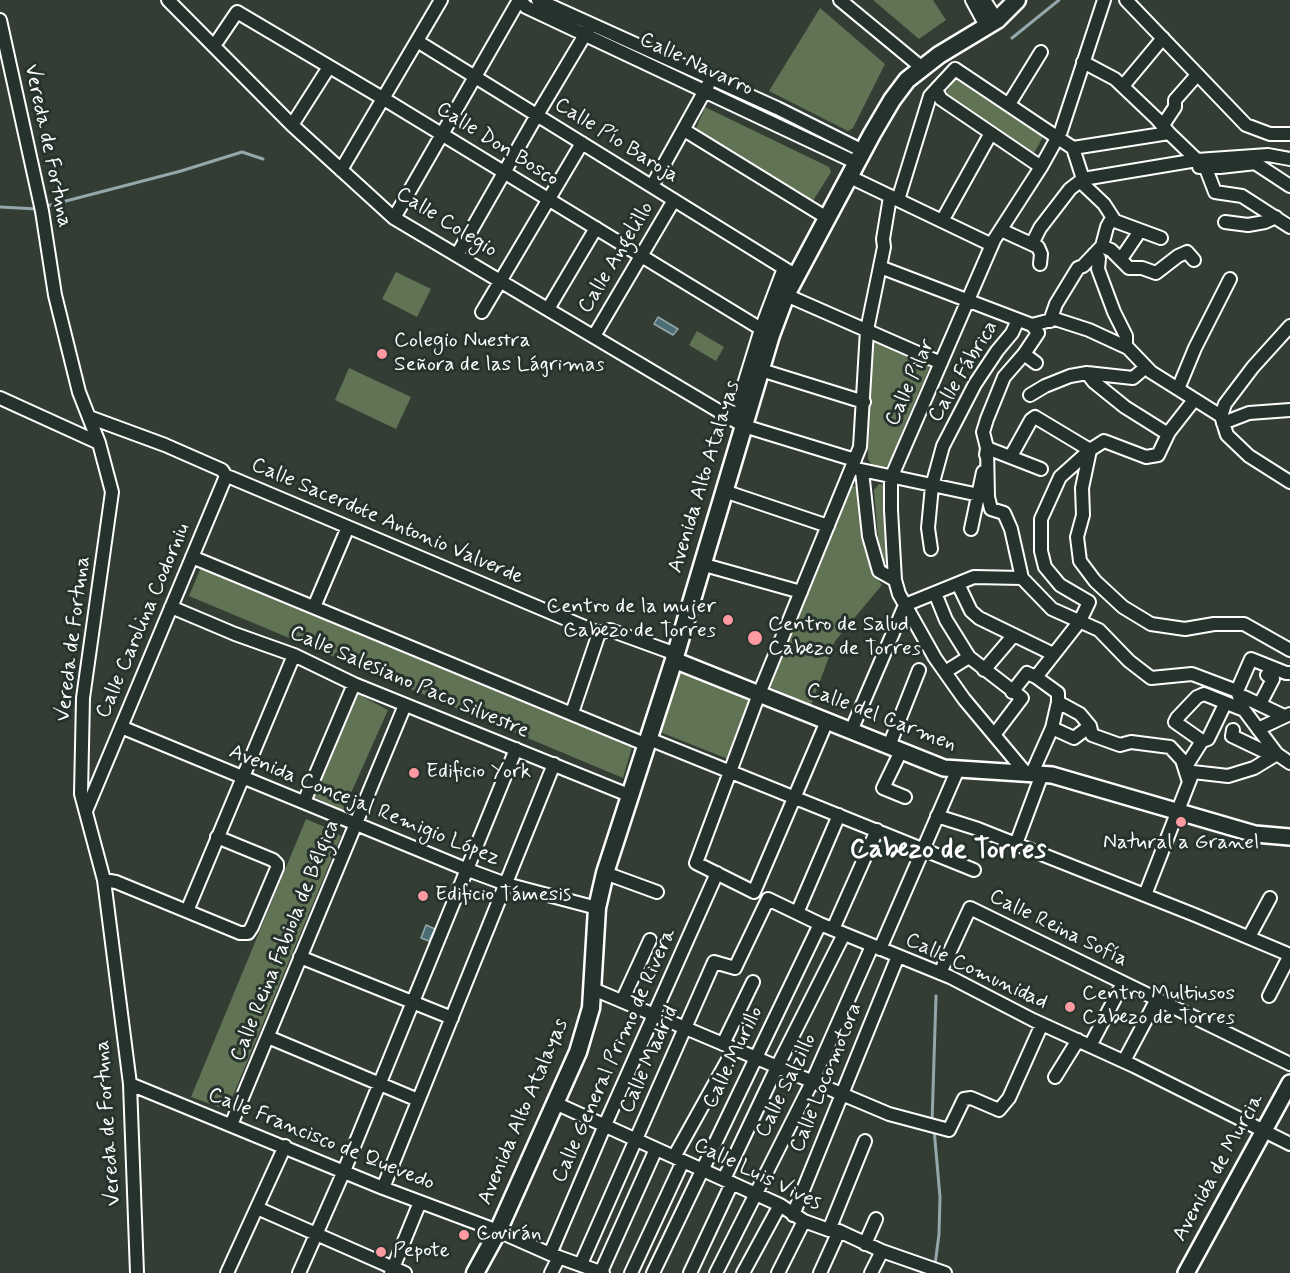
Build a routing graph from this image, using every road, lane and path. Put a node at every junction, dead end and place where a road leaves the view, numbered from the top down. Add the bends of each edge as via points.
1 (168, 0) edge
2 (441, 0) edge
3 (520, 0) edge
4 (538, 0) edge
5 (840, 0) edge
6 (972, 0) edge
7 (984, 0) edge
8 (1017, 0) edge
9 (1104, 0) edge
10 (1126, 0) edge
11 (0, 20) edge
12 (991, 23) junction
13 (588, 29) junction
14 (1164, 38) junction
15 (417, 41) junction
16 (214, 46) junction
17 (1041, 52) dead end
18 (1083, 62) junction
19 (330, 67) junction
20 (921, 67) junction
21 (1197, 75) junction
22 (475, 77) junction
23 (711, 79) junction
24 (1123, 86) junction
25 (705, 90) junction
26 (936, 90) junction
27 (384, 99) junction
28 (1009, 104) junction
29 (537, 115) junction
30 (292, 125) junction
31 (1166, 129) junction
32 (684, 130) junction
33 (992, 133) junction
34 (442, 134) junction
35 (1290, 134) edge
36 (1058, 137) junction
37 (582, 143) junction
38 (1073, 147) junction
39 (1290, 160) edge
40 (1201, 163) junction
41 (1255, 163) junction
42 (857, 164) junction
43 (1041, 167) junction
44 (341, 170) junction
45 (505, 172) junction
46 (1083, 179) junction
47 (651, 186) junction
48 (1290, 186) edge
49 (894, 198) junction
50 (548, 199) junction
51 (674, 200) junction
52 (1276, 217) junction
53 (394, 218) junction
54 (826, 218) junction
55 (1112, 218) junction
56 (942, 221) junction
57 (1226, 222) dead end
58 (1290, 227) edge
59 (596, 228) junction
60 (1000, 230) junction
61 (1140, 231) junction
62 (1161, 238) dead end
63 (1032, 244) junction
64 (992, 245) junction
65 (1098, 250) junction
66 (457, 255) junction
67 (641, 256) junction
68 (1121, 259) junction
69 (1194, 260) dead end
70 (1040, 264) dead end
71 (880, 267) junction
72 (790, 271) junction
73 (1230, 279) dead end
74 (500, 280) junction
75 (786, 295) junction
76 (969, 301) junction
77 (548, 309) junction
78 (482, 312) dead end
79 (1018, 320) junction
80 (1050, 321) junction
81 (1032, 325) junction
82 (1290, 327) edge
83 (867, 330) junction
84 (766, 332) junction
85 (594, 336) junction
86 (1126, 347) junction
87 (1024, 354) junction
88 (941, 363) junction
89 (1036, 363) dead end
90 (1146, 367) junction
91 (761, 370) junction
92 (1087, 373) junction
93 (1178, 389) junction
94 (1030, 395) dead end
95 (0, 398) edge
96 (1194, 400) junction
97 (864, 402) junction
98 (1290, 410) edge
99 (89, 417) junction
100 (1222, 420) junction
101 (739, 423) junction
102 (1168, 434) junction
103 (99, 442) junction
104 (987, 448) junction
105 (1090, 450) junction
106 (1011, 456) junction
107 (856, 466) junction
108 (1041, 469) dead end
109 (226, 476) junction
110 (891, 478) junction
111 (1290, 482) edge
112 (932, 486) junction
113 (724, 491) junction
114 (979, 495) junction
115 (828, 526) junction
116 (348, 527) junction
117 (971, 529) dead end
118 (931, 549) dead end
119 (192, 556) junction
120 (701, 564) junction
121 (1022, 578) junction
122 (895, 580) junction
123 (958, 584) junction
124 (801, 592) junction
125 (934, 593) junction
126 (905, 604) junction
127 (171, 607) junction
128 (314, 607) junction
129 (1080, 621) junction
130 (599, 633) junction
131 (1013, 636) junction
132 (1290, 650) edge
133 (1053, 654) junction
134 (294, 655) junction
135 (675, 657) junction
136 (969, 657) junction
137 (919, 670) dead end
138 (984, 670) junction
139 (945, 672) junction
140 (1290, 673) edge
141 (1267, 675) dead end
142 (1036, 678) junction
143 (354, 684) junction
144 (1012, 692) junction
145 (759, 694) junction
146 (1240, 700) junction
147 (1058, 702) junction
148 (1225, 704) junction
149 (1260, 704) junction
150 (405, 705) junction
151 (572, 713) junction
152 (1287, 715) edge
153 (827, 721) junction
154 (1090, 726) junction
155 (121, 727) junction
156 (1052, 728) junction
157 (1258, 729) junction
158 (1233, 730) dead end
159 (851, 731) junction
160 (994, 735) junction
161 (1202, 741) junction
162 (648, 742) junction
163 (895, 748) junction
164 (516, 749) junction
165 (1276, 755) junction
166 (1290, 763) edge
167 (554, 764) junction
168 (957, 769) junction
169 (731, 771) junction
170 (1033, 773) junction
171 (1189, 774) junction
172 (242, 777) junction
173 (98, 782) junction
174 (81, 794) junction
175 (631, 796) junction
176 (905, 797) dead end
177 (794, 798) junction
178 (304, 802) junction
179 (86, 811) junction
180 (1179, 812) junction
181 (839, 815) junction
182 (937, 816) junction
183 (356, 824) junction
184 (877, 830) junction
185 (217, 837) junction
186 (1290, 837) edge
187 (1016, 844) junction
188 (923, 850) junction
189 (468, 870) junction
190 (974, 870) dead end
191 (605, 873) junction
192 (717, 873) junction
193 (104, 880) junction
194 (506, 884) junction
195 (657, 892) dead end
196 (1145, 895) junction
197 (1270, 898) dead end
198 (768, 899) joint
199 (597, 908) junction
200 (187, 911) junction
201 (797, 913) junction
202 (820, 924) junction
203 (839, 932) junction
204 (1249, 937) junction
205 (650, 940) dead end
206 (876, 948) junction
207 (1290, 955) edge
208 (898, 956) junction
209 (300, 957) junction
210 (940, 973) junction
211 (753, 982) dead end
212 (1123, 982) junction
213 (592, 989) junction
214 (1269, 996) dead end
215 (1157, 999) junction
216 (412, 1002) junction
217 (622, 1002) junction
218 (654, 1015) junction
219 (452, 1018) junction
220 (1042, 1024) junction
221 (686, 1028) junction
222 (268, 1037) junction
223 (1084, 1043) junction
224 (729, 1047) junction
225 (756, 1058) junction
226 (1124, 1061) junction
227 (1290, 1064) edge
228 (777, 1067) junction
229 (1055, 1077) dead end
230 (812, 1082) junction
231 (1290, 1083) edge
232 (130, 1084) junction
233 (378, 1084) junction
234 (840, 1095) junction
235 (418, 1100) junction
236 (555, 1103) junction
237 (231, 1125) junction
238 (605, 1125) junction
239 (1263, 1130) junction
240 (636, 1139) junction
241 (865, 1141) dead end
242 (1290, 1144) edge
243 (285, 1146) junction
244 (656, 1149) junction
245 (679, 1159) junction
246 (702, 1169) junction
247 (344, 1171) junction
248 (728, 1181) junction
249 (383, 1188) junction
250 (756, 1194) junction
251 (420, 1202) junction
252 (780, 1205) junction
253 (256, 1209) junction
254 (799, 1218) junction
255 (876, 1219) dead end
256 (498, 1231) junction
257 (834, 1231) junction
258 (317, 1234) junction
259 (865, 1244) junction
260 (882, 1251) junction
261 (554, 1255) junction
262 (581, 1264) junction
263 (397, 1271) edge
264 (136, 1273) edge
265 (227, 1273) edge
266 (299, 1273) edge
267 (475, 1273) edge
268 (552, 1273) edge
269 (602, 1273) edge
270 (631, 1273) edge
271 (653, 1273) edge
272 (690, 1273) edge
273 (716, 1273) edge
274 (743, 1273) edge
275 (778, 1273) edge
276 (820, 1273) edge
277 (871, 1273) edge
278 (945, 1273) edge
279 (1186, 1273) edge

1 - 16 street, Calle Colegio
2 - 15 street
3 - 13 street, Calle Navarro via 526,7
3 - 22 street
4 - 13 street, Calle Navarro
5 - 20 street
6 - 12 street
7 - 12 street
8 - 12 main road, Avenida Alto Atalayas
9 - 18 street, Calle Pilar
10 - 14 street
11 - 99 street, Vereda de Fortuna via 42,211 55,296
12 - 20 main road, Avenida Alto Atalayas
13 - 23 street, Calle Navarro
13 - 25 street, Calle Navarro
13 - 29 street
14 - 21 street
14 - 24 street
15 - 22 street, Calle Pío Baroja
15 - 27 street
16 - 19 street, Calle Don Bosco via 237,12
16 - 30 street, Calle Colegio
17 - 28 street
18 - 24 street
18 - 36 street, Calle Pilar
19 - 27 street, Calle Don Bosco
19 - 30 street
20 - 42 main road, Avenida Alto Atalayas via 892,99
21 - 31 street via 1175,100
21 - 35 street via 1245,124 1270,134
22 - 29 street, Calle Pío Baroja
22 - 34 street
23 - 25 street
23 - 42 street, Calle Navarro
24 - 31 street
25 - 32 street
25 - 42 street, Calle Navarro
26 - 28 street via 956,69
26 - 33 street via 941,99
26 - 49 street via 930,96
27 - 34 street, Calle Don Bosco
27 - 44 street
28 - 36 street
29 - 37 street, Calle Pío Baroja
29 - 45 street
30 - 44 street, Calle Colegio
31 - 38 street
31 - 40 street
32 - 47 street
32 - 54 street
33 - 43 street
33 - 56 street
34 - 45 street, Calle Don Bosco
34 - 53 street
36 - 38 street
36 - 43 street, Calle Pilar
37 - 47 street, Calle Pío Baroja
37 - 50 street
38 - 46 street
39 - 40 street via 1268,155
39 - 41 street
40 - 41 street via 1220,167
40 - 46 street
40 - 52 street via 1215,192 1242,196
41 - 48 street
42 - 49 street
42 - 54 main road, Avenida Alto Atalayas
43 - 60 street, Calle Pilar
44 - 53 street, Calle Colegio
45 - 50 street, Calle Don Bosco
45 - 66 street
46 - 55 street
46 - 63 street via 1070,189
47 - 51 street, Calle Pío Baroja
49 - 56 street
49 - 71 street
50 - 59 street, Calle Don Bosco
50 - 74 street
51 - 67 street, Calle Angelillo
51 - 72 street, Calle Pío Baroja
52 - 57 street via 1248,225
52 - 58 street
53 - 66 street, Calle Colegio
54 - 72 main road, Avenida Alto Atalayas
55 - 61 street
55 - 65 street
56 - 64 street
59 - 67 street, Calle Don Bosco
59 - 77 street
60 - 63 street
60 - 64 street, Calle Pilar
61 - 62 street
61 - 68 street
63 - 70 street via 1041,254
64 - 76 street, Calle Pilar
65 - 68 street via 1111,250
65 - 80 street via 1078,268
65 - 86 street via 1098,269 1126,336
66 - 74 street, Calle Colegio
67 - 84 street, Calle Don Bosco
67 - 85 street, Calle Angelillo
68 - 69 street via 1129,268 1142,267 1156,273 1186,252
71 - 76 street
71 - 83 street
72 - 75 main road, Avenida Alto Atalayas
72 - 84 street
73 - 93 street
74 - 77 street, Calle Colegio
74 - 78 street
75 - 83 street
75 - 84 main road, Avenida Alto Atalayas
76 - 79 street
76 - 88 street, Calle Pilar
77 - 85 street, Calle Colegio
79 - 81 street
79 - 112 street, Calle Fábrica via 955,421
80 - 81 street
80 - 86 street via 1055,319 1089,330
81 - 87 street via 1038,333
82 - 100 street via 1225,404
83 - 88 street
83 - 97 street
84 - 91 main road, Avenida Alto Atalayas
84 - 101 street
85 - 101 street, Calle Colegio
86 - 90 street
87 - 89 street
87 - 104 street via 1004,377 983,432
88 - 110 street, Calle Pilar
90 - 92 street via 1133,378
90 - 93 street
91 - 97 street
91 - 101 main road, Avenida Alto Atalayas
92 - 94 street via 1070,376
92 - 102 street via 1125,407
93 - 96 street
95 - 103 street
96 - 100 street
96 - 102 street
97 - 107 street
98 - 100 street
99 - 103 street, Vereda de Fortuna
99 - 109 street, Calle Sacerdote Antonio Valverde via 165,445 222,470
100 - 111 street via 1227,435 1249,456
101 - 107 street, Calle Colegio
101 - 113 main road, Avenida Alto Atalayas
102 - 105 street via 1158,455 1146,457 1104,441
103 - 174 street, Vereda de Fortuna via 112,492 83,698
104 - 106 street
104 - 114 street
104 - 121 street via 991,509 1004,513
105 - 106 street via 1035,417
105 - 129 street via 1060,477 1041,519 1045,567 1060,585 1089,602
105 - 132 street via 1077,537 1080,561 1095,581 1151,624 1185,629 1244,624
106 - 108 street
107 - 110 street, Calle Colegio
107 - 115 street
107 - 122 street via 868,536 879,571
109 - 116 street, Calle Sacerdote Antonio Valverde
109 - 119 street, Calle Carolina Codorniu
110 - 112 street, Calle Colegio
110 - 122 street, Calle Pilar
112 - 114 street, Calle Colegio
112 - 118 street, Calle Fábrica via 928,528
113 - 115 street
113 - 120 main road, Avenida Alto Atalayas
114 - 117 street
115 - 124 street
116 - 128 street
116 - 130 street, Calle Sacerdote Antonio Valverde
119 - 127 street, Calle Carolina Codorniu
119 - 128 street
120 - 124 street
120 - 135 main road, Avenida Alto Atalayas
121 - 123 street via 974,577
121 - 129 street via 1052,609
122 - 126 street, Calle Pilar
123 - 125 street
123 - 131 street via 971,611
124 - 145 street
125 - 126 street
125 - 136 street
126 - 139 street, Calle Pilar
126 - 159 street
127 - 134 street, Calle Salesiano Paco Silvestre
127 - 155 street, Calle Carolina Codorniu
128 - 151 street
129 - 133 street
129 - 146 street via 1099,630 1151,678 1192,674
130 - 135 street, Calle Sacerdote Antonio Valverde via 610,630
130 - 151 street
131 - 133 street
131 - 138 street
133 - 142 street
134 - 143 street, Calle Salesiano Paco Silvestre
134 - 172 street
135 - 145 street, Calle del Carmen
135 - 162 main road, Avenida Alto Atalayas
136 - 138 street
136 - 139 street
137 - 163 street
138 - 144 street
139 - 160 street, Calle Pilar
140 - 146 street via 1251,659
141 - 149 street via 1273,678
142 - 144 street via 1027,673
142 - 147 street via 1058,693
143 - 150 street, Calle Salesiano Paco Silvestre
143 - 178 street
144 - 160 street via 1022,698
145 - 153 street, Calle del Carmen
145 - 169 street
146 - 148 street
146 - 149 street via 1244,697
146 - 157 street
147 - 154 street via 1080,714
147 - 156 street
148 - 161 street via 1208,739
148 - 161 street via 1204,694 1176,718 1175,722
149 - 152 street
150 - 164 street, Calle Salesiano Paco Silvestre
150 - 183 street, Calle Reina Fabiola de Bélgica
151 - 162 street
152 - 157 street
153 - 159 street, Calle del Carmen
153 - 177 street
154 - 156 street via 1074,738
154 - 171 street via 1092,735 1120,745 1131,742 1170,747
155 - 172 street, Avenida Concejal Remigio López
155 - 173 street, Calle Carolina Codorniu
156 - 170 street
157 - 165 street
158 - 165 street via 1232,736
159 - 163 street, Calle del Carmen
160 - 170 street, Calle Pilar
161 - 171 street
162 - 169 street
162 - 175 main road, Avenida Alto Atalayas
163 - 168 street, Calle del Carmen via 944,768
163 - 176 street via 883,788
164 - 167 street, Calle Salesiano Paco Silvestre
164 - 189 street
165 - 166 street
165 - 171 street via 1254,768 1228,776
167 - 175 street, Calle Salesiano Paco Silvestre
167 - 194 street
168 - 170 street, Calle del Carmen
168 - 182 street, Calle Salzillo
169 - 177 street
169 - 192 street via 696,863
170 - 180 street, Calle del Carmen
170 - 187 street
171 - 180 street
172 - 178 street, Avenida Concejal Remigio López
172 - 185 street
173 - 174 street
173 - 179 street, Calle Carolina Codorniu
174 - 179 street, Vereda de Fortuna
175 - 191 main road, Avenida Alto Atalayas
177 - 181 street
177 - 192 street via 754,892
178 - 183 street, Avenida Concejal Remigio López
179 - 193 street, Vereda de Fortuna
180 - 186 street, Calle del Carmen via 1255,834
180 - 196 street
181 - 184 street
181 - 201 street
182 - 187 street
182 - 188 street, Calle Salzillo
183 - 189 street, Avenida Concejal Remigio López
183 - 209 street, Calle Reina Fabiola de Bélgica
184 - 188 street
184 - 203 street
185 - 200 street
185 - 200 street via 273,860 277,868 248,933
187 - 196 street
188 - 190 street
188 - 206 street, Calle Salzillo
189 - 194 street, Avenida Concejal Remigio López
189 - 216 street
191 - 195 street
191 - 199 main road, Avenida Alto Atalayas
192 - 218 street, Calle General Primo de Rivera
193 - 200 street
193 - 232 street, Vereda de Fortuna
194 - 199 street, Avenida Concejal Remigio López
194 - 219 street
196 - 204 street
197 - 204 street
198 - 201 street, Calle Comunidad
198 - 221 street, Calle Madrid via 735,968 714,962
199 - 213 main road, Avenida Alto Atalayas
201 - 202 street, Calle Comunidad
202 - 203 street, Calle Comunidad
202 - 225 street, Calle Murillo
203 - 206 street, Calle Comunidad
203 - 228 street
204 - 207 street
205 - 217 street
206 - 208 street, Calle Comunidad
206 - 230 street, Calle Salzillo
207 - 214 street
208 - 210 street, Calle Comunidad
208 - 234 street, Calle Locomotora
209 - 216 street
209 - 222 street, Calle Reina Fabiola de Bélgica
210 - 212 street, Calle Reina Sofía via 970,908 985,920
210 - 220 street, Calle Comunidad via 958,977
211 - 224 street
212 - 215 street, Calle Reina Sofía via 1137,994
212 - 223 street
213 - 217 street
213 - 236 main road, Avenida Alto Atalayas via 591,1008 578,1052
215 - 226 street
215 - 227 street, Calle Reina Sofía
216 - 219 street
216 - 233 street
217 - 218 street
218 - 221 street
218 - 238 street, Calle General Primo de Rivera
219 - 235 street
220 - 223 street, Calle Comunidad
220 - 234 street via 1009,1098 999,1110 971,1098 964,1099 949,1130 889,1114
221 - 224 street
221 - 240 street, Calle Madrid
222 - 233 street
222 - 237 street, Calle Reina Fabiola de Bélgica
223 - 226 street, Calle Comunidad via 1108,1050
223 - 229 street
224 - 225 street
224 - 245 street
225 - 228 street
225 - 246 street, Calle Murillo
226 - 239 street, Calle Comunidad
228 - 230 street
228 - 248 street
230 - 234 street
230 - 250 street, Calle Salzillo
231 - 239 street, Avenida de Murcia
232 - 237 street, Calle Francisco de Quevedo
232 - 264 street, Vereda de Fortuna
233 - 235 street
233 - 247 street
234 - 254 street, Calle Locomotora
235 - 249 street
236 - 238 street, Calle Luis Vives
236 - 256 main road, Avenida Alto Atalayas
237 - 243 street, Calle Francisco de Quevedo
238 - 240 street, Calle Luis Vives
238 - 261 street, Calle General Primo de Rivera
239 - 242 street, Calle Comunidad
239 - 279 street, Avenida de Murcia
240 - 244 street, Calle Luis Vives
240 - 262 street, Calle Madrid
241 - 257 street
243 - 247 street, Calle Francisco de Quevedo
243 - 253 street
244 - 245 street, Calle Luis Vives
244 - 269 street
245 - 246 street, Calle Luis Vives
245 - 270 street
246 - 248 street, Calle Luis Vives
246 - 271 street, Calle Murillo
247 - 249 street, Calle Francisco de Quevedo
247 - 258 street
248 - 250 street, Calle Luis Vives
248 - 272 street
249 - 251 street, Calle Francisco de Quevedo
250 - 252 street, Calle Luis Vives
250 - 273 street, Calle Salzillo
251 - 256 street, Calle Francisco de Quevedo
251 - 263 street
252 - 254 street, Calle Luis Vives
252 - 274 street
253 - 258 street
253 - 265 street
254 - 257 street, Calle Luis Vives
254 - 275 street, Calle Locomotora
255 - 259 street
256 - 261 street, Calle Francisco de Quevedo
256 - 267 main road, Avenida Alto Atalayas
257 - 259 street, Calle Luis Vives
257 - 276 street
258 - 263 street
258 - 266 street
259 - 260 street, Calle Luis Vives
260 - 277 street
260 - 278 street, Calle Luis Vives
261 - 262 street, Calle Francisco de Quevedo
261 - 268 street, Calle General Primo de Rivera
262 - 269 street, Calle Francisco de Quevedo

